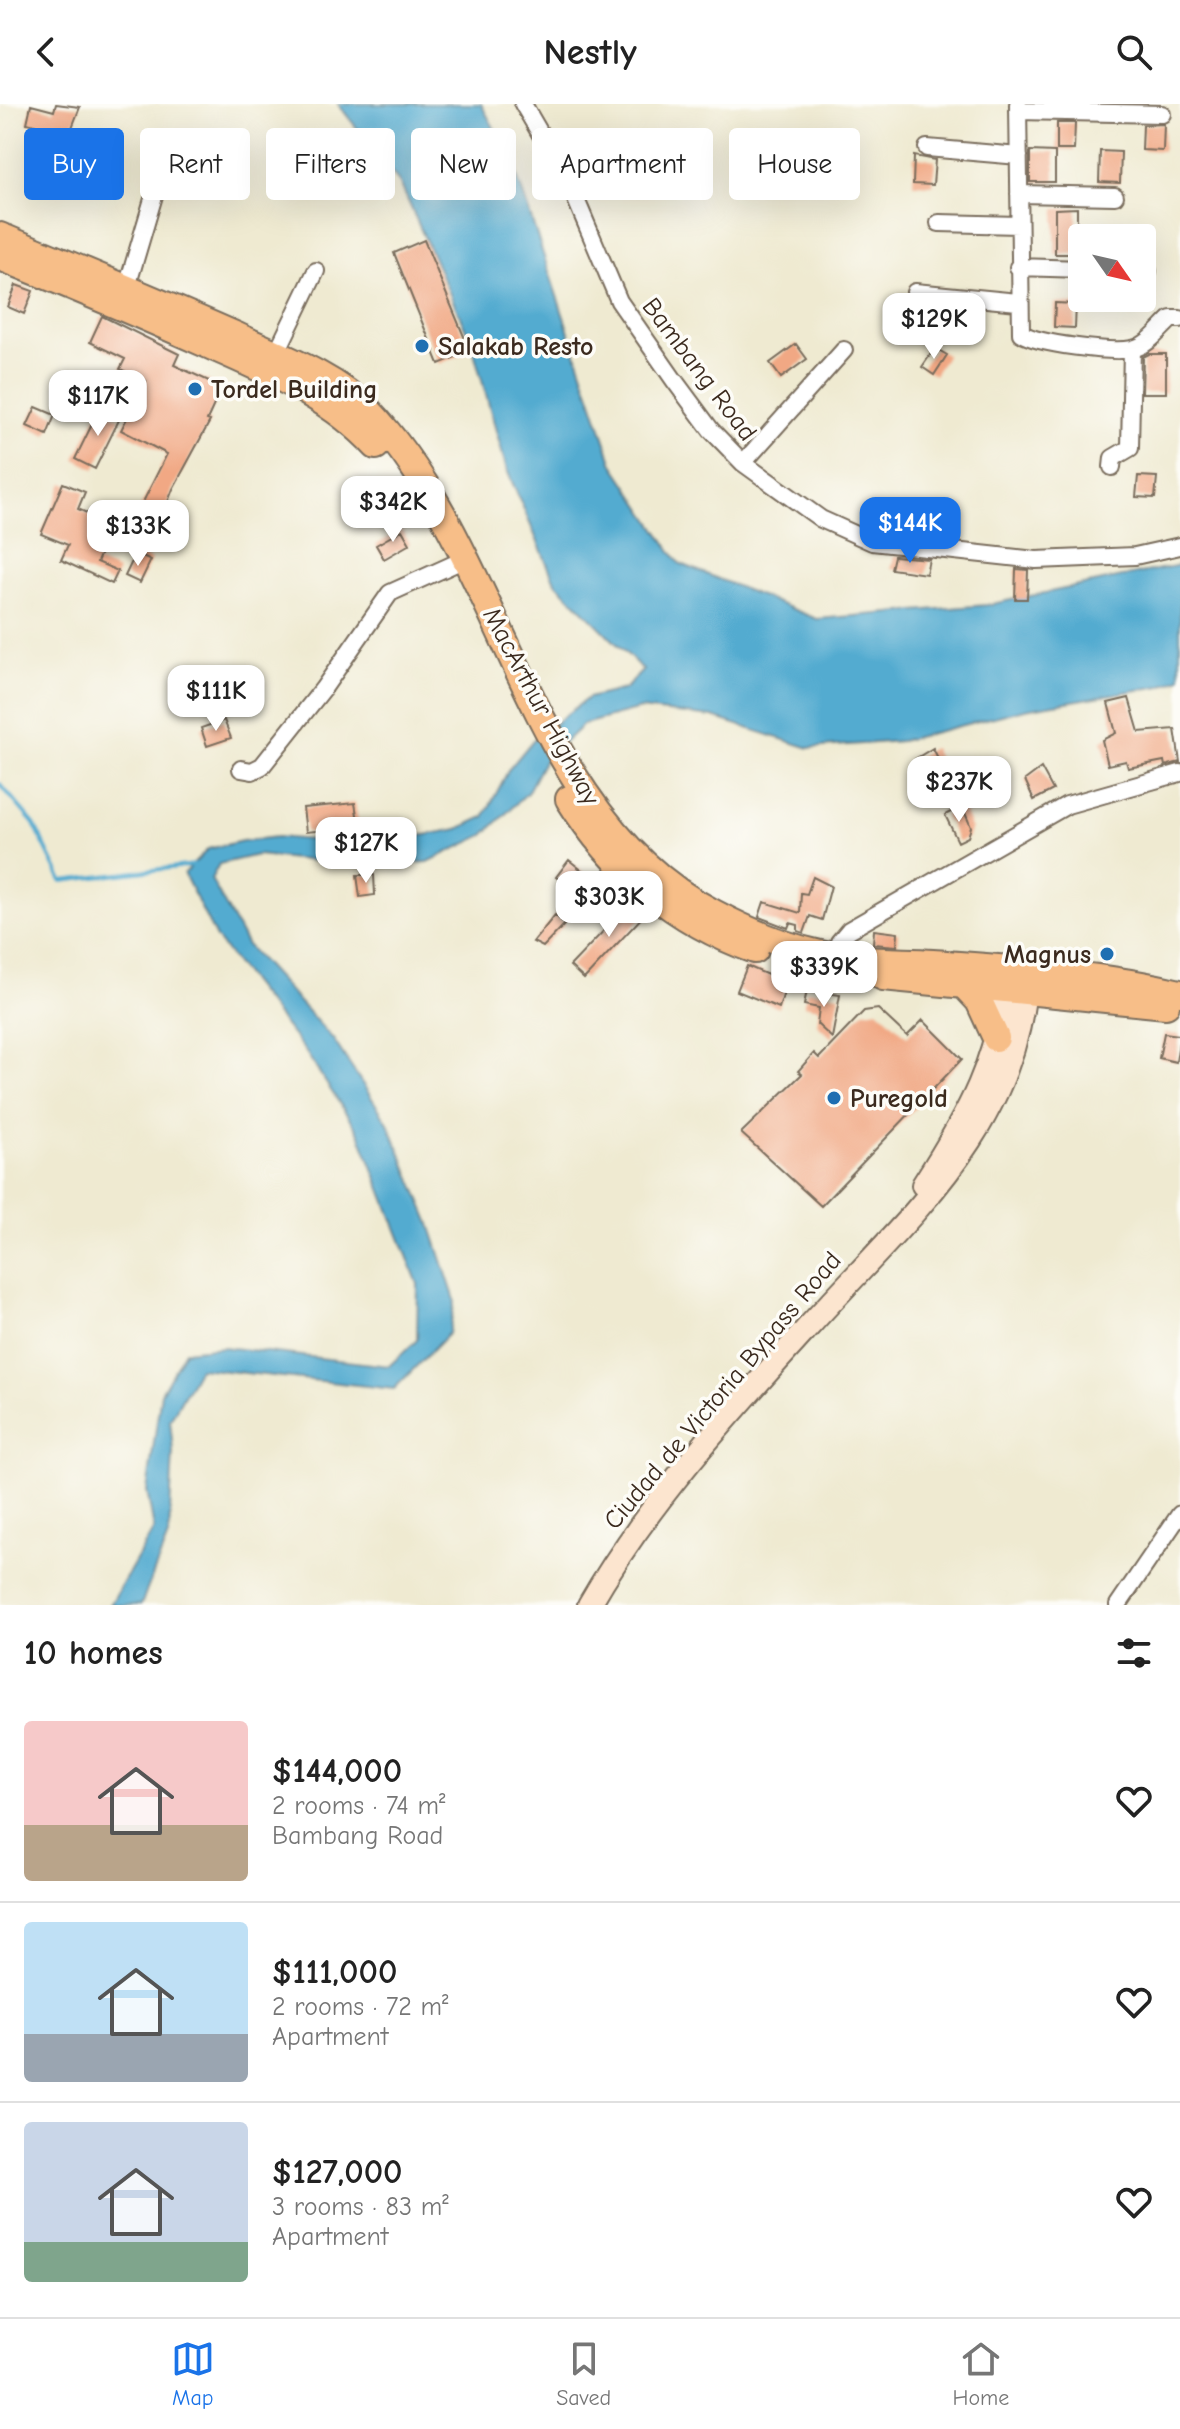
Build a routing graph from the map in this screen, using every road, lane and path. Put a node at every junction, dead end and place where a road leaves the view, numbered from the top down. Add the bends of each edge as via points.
1 (523, 104) edge
2 (1018, 108) edge
3 (1162, 114) dead end
4 (927, 148) dead end
5 (1019, 156) junction
6 (1019, 194) junction
7 (1115, 196) dead end
8 (153, 200) edge
9 (939, 223) dead end
10 (1019, 225) junction
11 (0, 236) edge
12 (0, 257) edge
13 (1018, 267) junction
14 (1068, 269) edge
15 (316, 271) dead end
16 (915, 292) dead end
17 (124, 297) junction
18 (1018, 302) junction
19 (1180, 319) edge
20 (1132, 349) junction
21 (844, 350) dead end
22 (272, 363) junction
23 (743, 463) junction
24 (1112, 467) dead end
25 (1180, 546) edge
26 (457, 562) junction
27 (241, 769) dead end
28 (1180, 773) edge
29 (831, 964) junction
30 (1016, 980) junction
31 (964, 985) junction
32 (1180, 993) edge
33 (1180, 1006) edge
34 (996, 1038) junction
35 (908, 1218) junction
36 (1180, 1514) edge
37 (589, 1605) edge
38 (1118, 1605) edge

1 - 23 street, Bambang Road via 569,183 619,301 711,430
2 - 3 street
2 - 5 street
4 - 5 street
5 - 6 street
6 - 7 street
6 - 10 street
8 - 17 street
9 - 10 street
10 - 13 street
11 - 17 highway, MacArthur Highway
12 - 17 highway, MacArthur Highway
13 - 14 street
13 - 18 street
15 - 22 street
16 - 18 street
17 - 22 highway, MacArthur Highway
18 - 20 street via 1019,327 1029,338
19 - 20 street via 1171,319
20 - 24 street via 1130,448 1113,458
21 - 23 street
22 - 26 highway, MacArthur Highway via 353,422 401,479
23 - 25 street, Bambang Road via 821,519 872,542 1036,560 1135,556
26 - 27 street via 390,593 262,766
26 - 29 highway, MacArthur Highway via 590,832 620,865 672,910 741,945
28 - 29 street via 1067,805 849,930
29 - 30 highway, MacArthur Highway
29 - 31 highway, MacArthur Highway
30 - 31 highway, MacArthur Highway
30 - 32 highway, MacArthur Highway via 1147,985
30 - 33 highway, MacArthur Highway
30 - 34 main road, Ciudad de Victoria Bypass Road
30 - 35 main road, Ciudad de Victoria Bypass Road via 1010,1065 980,1129
31 - 34 highway via 979,1001
34 - 35 main road, Ciudad de Victoria Bypass Road via 992,1059 962,1124
35 - 37 main road, Ciudad de Victoria Bypass Road via 652,1508
36 - 38 street

